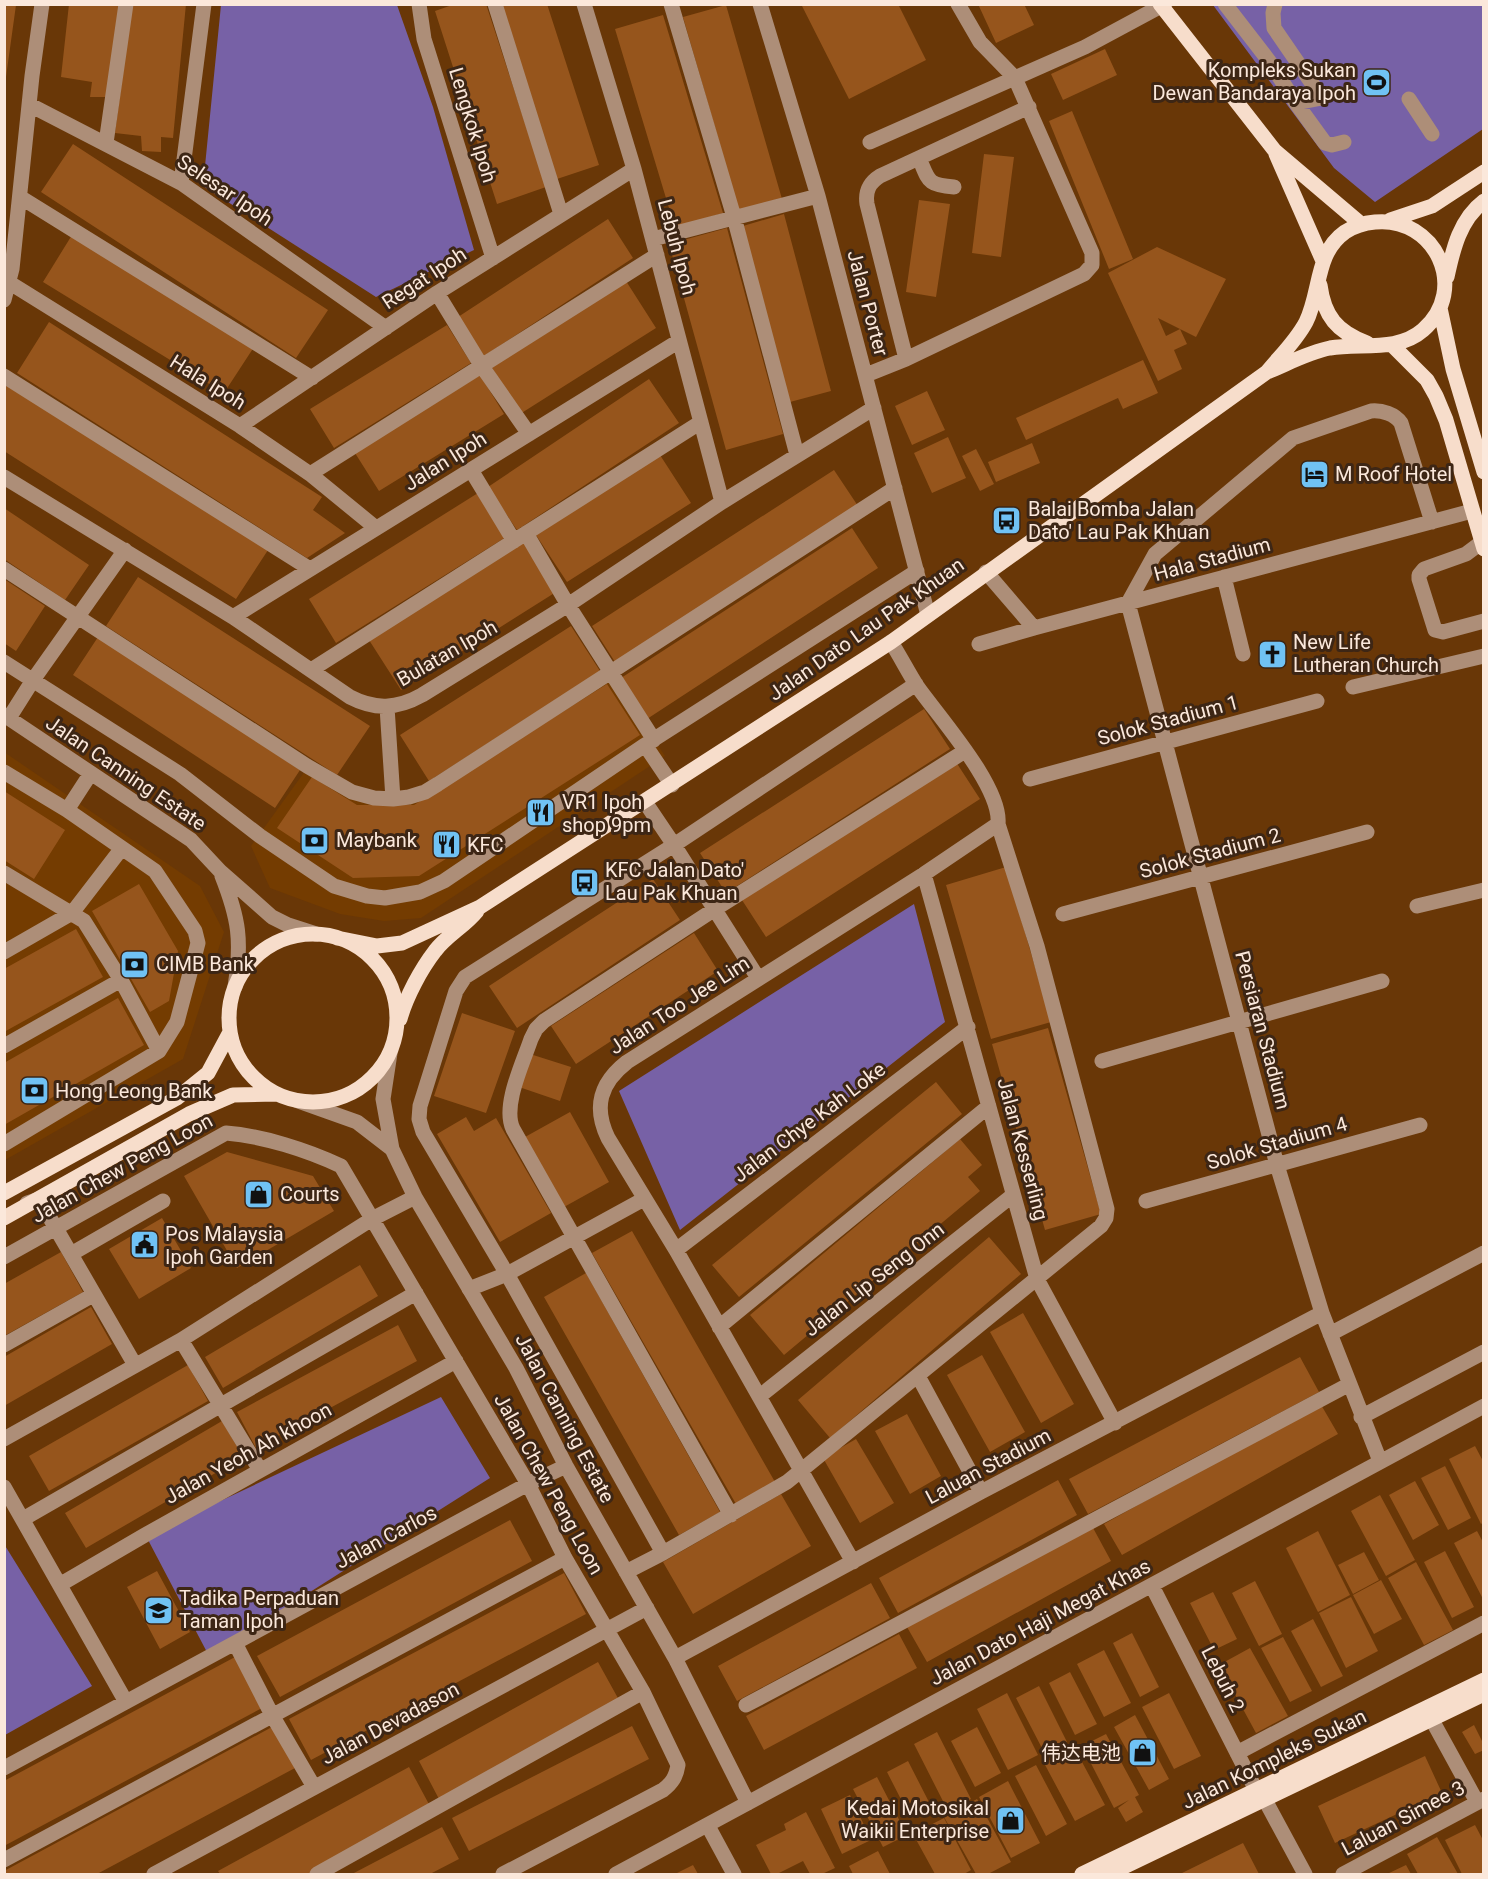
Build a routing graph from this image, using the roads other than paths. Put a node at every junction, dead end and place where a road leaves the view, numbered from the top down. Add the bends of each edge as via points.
1 (42, 4) edge
2 (126, 4) edge
3 (204, 4) edge
4 (419, 4) edge
5 (495, 4) edge
6 (671, 4) edge
7 (760, 4) edge
8 (958, 4) edge
9 (1225, 4) edge
10 (1275, 4) edge
11 (588, 6) edge
12 (1162, 6) edge
13 (1291, 54) junction
14 (1269, 61) junction
15 (1015, 78) junction
16 (1408, 99) dead end
17 (1296, 102) junction
18 (30, 105) junction
19 (1029, 107) junction
20 (1432, 134) dead end
21 (870, 142) dead end
22 (1344, 142) dead end
23 (106, 143) junction
24 (1275, 151) junction
25 (919, 158) junction
26 (634, 169) junction
27 (1484, 172) edge
28 (181, 183) junction
29 (954, 187) dead end
30 (818, 196) junction
31 (20, 197) junction
32 (1484, 201) edge
33 (561, 214) junction
34 (734, 217) junction
35 (1390, 220) junction
36 (1361, 224) junction
37 (653, 239) junction
38 (657, 255) junction
39 (493, 258) junction
40 (1323, 261) junction
41 (1319, 279) junction
42 (10, 283) junction
43 (1444, 287) junction
44 (437, 293) junction
45 (4, 300) edge
46 (1440, 308) junction
47 (386, 328) junction
48 (679, 340) junction
49 (1372, 345) junction
50 (1391, 345) junction
51 (906, 359) junction
52 (481, 365) junction
53 (1267, 372) junction
54 (866, 375) junction
55 (4, 376) edge
56 (312, 378) junction
57 (874, 408) junction
58 (701, 422) junction
59 (240, 426) junction
60 (529, 434) junction
61 (797, 455) junction
62 (471, 470) junction
63 (1484, 472) edge
64 (310, 474) junction
65 (4, 477) edge
66 (895, 488) junction
67 (722, 502) junction
68 (1472, 511) junction
69 (1432, 522) junction
70 (376, 528) junction
71 (520, 537) junction
72 (1483, 546) edge
73 (125, 550) junction
74 (4, 569) edge
75 (310, 569) junction
76 (917, 571) junction
77 (986, 572) junction
78 (1224, 577) junction
79 (1128, 603) junction
80 (568, 605) junction
81 (928, 615) junction
82 (233, 616) junction
83 (78, 617) junction
84 (1484, 621) edge
85 (1034, 628) junction
86 (891, 642) junction
87 (979, 644) dead end
88 (1242, 654) dead end
89 (1484, 656) edge
90 (4, 662) edge
91 (311, 670) junction
92 (610, 673) junction
93 (33, 681) junction
94 (916, 684) junction
95 (1353, 687) dead end
96 (1317, 701) dead end
97 (387, 707) junction
98 (7, 717) edge
99 (1165, 742) junction
100 (650, 743) junction
101 (965, 751) junction
102 (4, 772) edge
103 (91, 773) junction
104 (1030, 780) dead end
105 (672, 785) junction
106 (393, 799) junction
107 (645, 802) junction
108 (67, 810) junction
109 (998, 824) junction
110 (1368, 832) dead end
111 (674, 845) junction
112 (122, 848) junction
113 (220, 871) junction
114 (4, 873) edge
115 (924, 874) junction
116 (1201, 877) junction
117 (1484, 890) edge
118 (1417, 906) dead end
119 (480, 907) junction
120 (715, 909) junction
121 (72, 914) junction
122 (1063, 914) dead end
123 (316, 934) junction
124 (337, 938) junction
125 (4, 952) edge
126 (758, 978) junction
127 (121, 980) junction
128 (1382, 981) dead end
129 (235, 987) junction
130 (1239, 1022) junction
131 (968, 1027) junction
132 (230, 1032) junction
133 (396, 1032) junction
134 (4, 1046) edge
135 (159, 1051) junction
136 (390, 1053) junction
137 (1102, 1061) dead end
138 (276, 1094) junction
139 (298, 1101) junction
140 (989, 1106) junction
141 (1419, 1125) dead end
142 (4, 1144) edge
143 (392, 1149) junction
144 (1277, 1165) junction
145 (4, 1192) edge
146 (1013, 1195) junction
147 (415, 1197) junction
148 (39, 1199) junction
149 (644, 1199) junction
150 (164, 1201) dead end
151 (1146, 1201) dead end
152 (4, 1216) edge
153 (372, 1219) junction
154 (56, 1228) junction
155 (574, 1237) junction
156 (676, 1251) junction
157 (1484, 1253) edge
158 (71, 1254) junction
159 (4, 1257) edge
160 (507, 1274) junction
161 (1036, 1279) junction
162 (469, 1289) junction
163 (416, 1293) junction
164 (93, 1295) junction
165 (1322, 1313) junction
166 (719, 1327) junction
167 (1330, 1335) junction
168 (181, 1340) junction
169 (4, 1346) edge
170 (1484, 1352) edge
171 (456, 1361) junction
172 (135, 1365) junction
173 (918, 1376) junction
174 (1348, 1385) junction
175 (760, 1396) junction
176 (221, 1405) junction
177 (1484, 1406) edge
178 (1361, 1417) junction
179 (1114, 1423) junction
180 (4, 1438) edge
181 (1380, 1461) junction
182 (566, 1466) junction
183 (802, 1469) junction
184 (260, 1470) junction
185 (528, 1484) junction
186 (4, 1487) edge
187 (981, 1492) junction
188 (731, 1515) junction
189 (22, 1519) junction
190 (663, 1553) junction
191 (565, 1558) junction
192 (853, 1562) junction
193 (626, 1572) junction
194 (61, 1584) junction
195 (1152, 1586) junction
196 (647, 1608) junction
197 (1484, 1623) edge
198 (607, 1631) junction
199 (234, 1643) junction
200 (675, 1658) junction
201 (1484, 1680) edge
202 (643, 1692) junction
203 (1484, 1694) edge
204 (126, 1702) junction
205 (746, 1706) dead end
206 (272, 1715) junction
207 (1432, 1720) junction
208 (1237, 1753) junction
209 (4, 1768) edge
210 (314, 1787) junction
211 (1261, 1795) junction
212 (1480, 1801) edge
213 (748, 1803) junction
214 (708, 1826) junction
215 (4, 1860) edge
216 (154, 1875) edge
217 (317, 1875) edge
218 (503, 1875) edge
219 (616, 1875) edge
220 (734, 1875) edge
221 (1082, 1875) edge
222 (1109, 1875) edge
223 (1305, 1875) edge
224 (1343, 1875) edge

1 - 18 street
2 - 23 street
3 - 28 street
4 - 39 street, Lengkok Ipoh via 424,39
5 - 33 street
6 - 34 street
7 - 30 street, Jalan Porter
8 - 15 street via 980,42
9 - 14 street
10 - 13 street via 1274,28
11 - 26 street, Lebuh Ipoh
12 - 15 street
12 - 24 main road
13 - 14 street
13 - 17 street via 1322,98
14 - 17 street
15 - 19 street
15 - 21 street
16 - 20 street
17 - 22 street via 1324,143
18 - 23 street, Selesar Ipoh
18 - 31 street
19 - 25 street
19 - 51 street via 1092,253 1092,265 1084,274
23 - 28 street, Selesar Ipoh
24 - 36 main road
24 - 40 main road
25 - 29 street via 931,182
25 - 51 street via 874,179 866,197
26 - 33 street, Regat Ipoh
26 - 37 street, Lebuh Ipoh
27 - 35 main road via 1432,206
28 - 47 street, Selesar Ipoh
30 - 34 street
30 - 54 street, Jalan Porter
31 - 42 street
31 - 56 street
32 - 43 main road via 1463,225
33 - 39 street, Regat Ipoh
34 - 37 street
34 - 61 street
35 - 36 main road
35 - 43 main road via 1424,236 1443,268
36 - 40 main road via 1345,232
37 - 38 street, Lebuh Ipoh
38 - 48 street, Lebuh Ipoh
38 - 52 street
39 - 44 street, Regat Ipoh
40 - 41 main road
41 - 49 main road via 1322,302 1333,322 1350,337
41 - 53 main road via 1307,320
42 - 45 street
42 - 59 street, Hala Ipoh
43 - 46 main road
44 - 47 street, Regat Ipoh
44 - 52 street
46 - 50 main road via 1423,330
46 - 63 main road via 1453,369
47 - 56 street, Regat Ipoh
48 - 58 street, Lebuh Ipoh
48 - 60 street, Jalan Ipoh
49 - 50 main road
49 - 53 main road via 1329,348
50 - 68 main road via 1428,380 1436,396
51 - 54 street
52 - 60 street
52 - 64 street
53 - 77 main road, Jalan Dato Lau Pak Khuan
54 - 57 street, Jalan Porter
55 - 75 street
56 - 59 street, Regat Ipoh
57 - 61 street, Bulatan Ipoh
57 - 66 street, Jalan Porter
58 - 67 street, Lebuh Ipoh
58 - 71 street
59 - 64 street, Hala Ipoh
60 - 62 street, Jalan Ipoh
61 - 67 street, Bulatan Ipoh
62 - 70 street, Jalan Ipoh
62 - 71 street
64 - 70 street, Hala Ipoh
65 - 73 street, Bulatan Ipoh
66 - 76 street, Jalan Porter
66 - 92 street
67 - 80 street, Bulatan Ipoh
68 - 69 street, Hala Stadium
68 - 72 main road
69 - 78 street, Hala Stadium
69 - 79 street via 1401,423 1392,415 1371,411 1293,438 1155,554
70 - 75 street, Jalan Ipoh
71 - 80 street
71 - 91 street
72 - 84 street via 1424,569 1419,579 1435,630 1443,632
73 - 82 street, Bulatan Ipoh
73 - 83 street
74 - 83 street
75 - 82 street, Jalan Ipoh
76 - 81 street, Jalan Porter
76 - 100 street
77 - 81 main road, Jalan Dato Lau Pak Khuan
77 - 85 street
78 - 79 street, Hala Stadium
78 - 88 street
79 - 85 street, Hala Stadium
79 - 99 street, Persiaran Stadium
80 - 92 street
80 - 97 street, Bulatan Ipoh via 410,702
81 - 86 main road, Jalan Dato Lau Pak Khuan
82 - 91 street, Bulatan Ipoh
83 - 93 street
83 - 106 street via 352,792
85 - 87 street, Hala Stadium
86 - 94 street
86 - 105 main road, Jalan Dato Lau Pak Khuan
89 - 95 street
90 - 93 street
91 - 97 street, Bulatan Ipoh via 362,703
92 - 100 street
92 - 106 street via 425,792
93 - 98 street
93 - 100 street via 180,774 321,879 367,896 404,896 444,881
94 - 101 street
94 - 111 street
96 - 99 street, Solok Stadium 1
97 - 106 street
98 - 103 street, Jalan Canning Estate
99 - 104 street, Solok Stadium 1
99 - 116 street, Persiaran Stadium
100 - 105 street
101 - 109 street via 993,796
101 - 120 street
102 - 108 street
103 - 108 street
103 - 113 street, Jalan Canning Estate via 191,840
105 - 107 main road, Jalan Dato Lau Pak Khuan
107 - 111 street
107 - 119 main road, Jalan Dato Lau Pak Khuan
108 - 112 street
109 - 115 street, Jalan Too Jee Lim
109 - 161 street via 1037,946 1107,1213 1101,1226
110 - 116 street, Solok Stadium 2
111 - 120 street
111 - 160 street via 470,973 456,991 419,1119
112 - 121 street
112 - 135 street via 160,877 198,939 177,1022
113 - 123 street, Jalan Canning Estate via 272,917
113 - 129 street, Jalan Canning Estate via 240,939
114 - 121 street
115 - 126 street, Jalan Too Jee Lim
115 - 131 street, Jalan Kesserling
116 - 122 street, Solok Stadium 2
116 - 130 street, Persiaran Stadium
117 - 118 street
119 - 124 main road, Jalan Dato Lau Pak Khuan via 402,944 377,946
119 - 133 main road, Jalan Dato Lau Pak Khuan via 435,950 405,1002
120 - 126 street
120 - 155 street via 544,1022 533,1034 509,1117
121 - 125 street
121 - 127 street via 84,921
123 - 124 main road
123 - 129 main road via 291,938 267,948 248,965
124 - 133 main road via 359,947 378,963 397,1007
126 - 149 street, Jalan Too Jee Lim via 627,1062 608,1081 600,1105 603,1127
127 - 134 street
127 - 135 street
128 - 130 street
129 - 132 main road via 229,1009
130 - 137 street
130 - 144 street, Persiaran Stadium
131 - 140 street, Jalan Kesserling
131 - 156 street, Jalan Chye Kah Loke
132 - 138 main road via 238,1058 254,1079
132 - 145 main road via 208,1072 177,1098
133 - 136 main road
135 - 142 street
136 - 139 main road via 374,1076 352,1093 326,1101
136 - 143 street via 383,1100
138 - 139 main road
138 - 148 main road via 233,1095 189,1114
139 - 143 street, Jalan Canning Estate via 357,1122
140 - 146 street, Jalan Kesserling
140 - 166 street
141 - 144 street, Solok Stadium 4
143 - 147 street, Jalan Canning Estate
144 - 151 street, Solok Stadium 4
144 - 165 street, Persiaran Stadium
146 - 161 street, Jalan Kesserling
146 - 175 street, Jalan Lip Seng Onn
147 - 153 street
147 - 162 street, Jalan Canning Estate
148 - 152 main road
148 - 154 street
149 - 155 street
149 - 156 street, Jalan Too Jee Lim
150 - 158 street
153 - 154 street, Jalan Chew Peng Loon via 341,1166 248,1135 226,1133
153 - 163 street, Jalan Chew Peng Loon
153 - 168 street
154 - 158 street
154 - 159 street, Jalan Chew Peng Loon
155 - 160 street
155 - 188 street
156 - 166 street, Jalan Too Jee Lim
157 - 167 street
158 - 164 street
160 - 162 street
160 - 190 street
161 - 173 street
161 - 179 street, Jalan Kesserling
162 - 182 street, Jalan Canning Estate via 516,1368
163 - 171 street, Jalan Chew Peng Loon
163 - 176 street
164 - 169 street
164 - 172 street
165 - 167 street, Persiaran Stadium
165 - 179 street, Laluan Stadium
166 - 175 street, Jalan Too Jee Lim
167 - 174 street, Persiaran Stadium
168 - 172 street
168 - 176 street
170 - 178 street
171 - 184 street, Jalan Yeoh Ah khoon
171 - 185 street, Jalan Chew Peng Loon
172 - 180 street
173 - 183 street
173 - 187 street
174 - 178 street, Persiaran Stadium
174 - 205 street
175 - 183 street, Jalan Too Jee Lim
176 - 184 street
176 - 189 street
177 - 181 street, Jalan Dato Haji Megat Khas
178 - 181 street, Persiaran Stadium
179 - 187 street, Laluan Stadium
181 - 195 street, Jalan Dato Haji Megat Khas
182 - 185 street, Jalan Carlos
182 - 193 street, Jalan Canning Estate
183 - 188 street
183 - 192 street, Jalan Too Jee Lim
184 - 194 street, Jalan Yeoh Ah khoon
185 - 191 street, Jalan Chew Peng Loon
185 - 199 street, Jalan Carlos
186 - 189 street
187 - 192 street, Laluan Stadium
188 - 190 street
189 - 194 street
190 - 193 street
191 - 198 street, Jalan Chew Peng Loon
191 - 206 street
192 - 200 street, Laluan Stadium
193 - 196 street, Jalan Canning Estate
194 - 204 street
195 - 208 street, Lebuh 2
195 - 213 street, Jalan Dato Haji Megat Khas
196 - 198 street, Jalan Devadason
196 - 200 street, Jalan Canning Estate
197 - 208 street
198 - 202 street, Jalan Chew Peng Loon
198 - 210 street, Jalan Devadason
199 - 204 street, Jalan Carlos
199 - 206 street
200 - 213 street, Jalan Canning Estate
201 - 211 main road, Jalan Kompleks Sukan
202 - 217 street
202 - 218 street, Jalan Chew Peng Loon via 678,1765 672,1783
203 - 207 main road, Jalan Kompleks Sukan
204 - 209 street, Jalan Carlos
206 - 210 street
206 - 215 street
207 - 211 main road, Jalan Kompleks Sukan
207 - 212 street
208 - 211 street, Lebuh 2
210 - 216 street, Jalan Devadason
211 - 221 main road, Jalan Kompleks Sukan
211 - 222 main road, Jalan Kompleks Sukan
211 - 223 street, Lebuh 2
212 - 224 street, Laluan Simee 3
213 - 214 street, Jalan Dato Haji Megat Khas
214 - 219 street, Jalan Dato Haji Megat Khas
214 - 220 street

